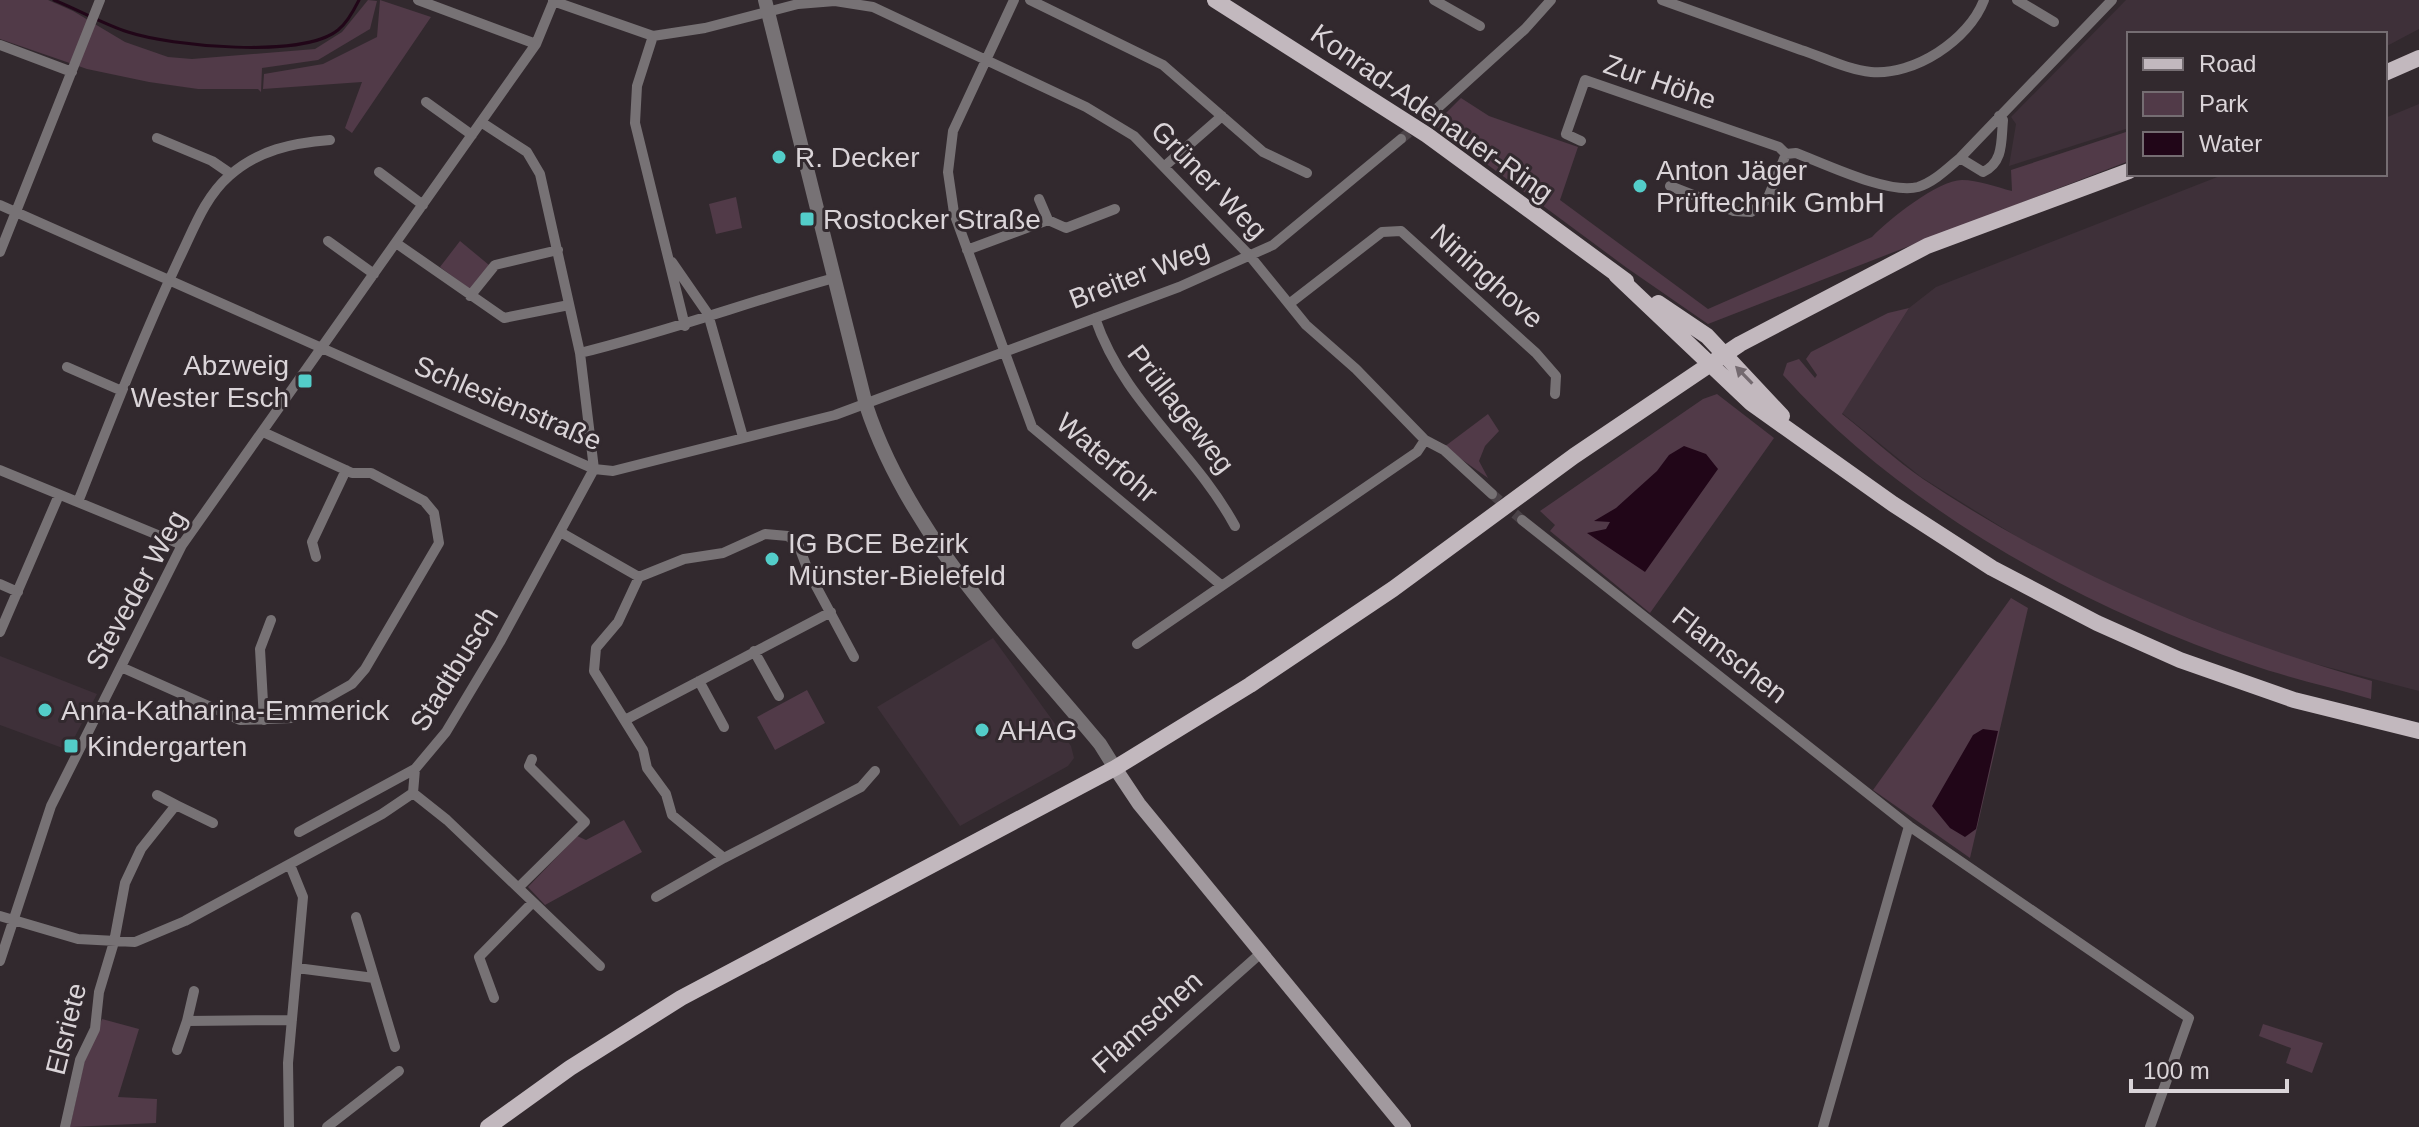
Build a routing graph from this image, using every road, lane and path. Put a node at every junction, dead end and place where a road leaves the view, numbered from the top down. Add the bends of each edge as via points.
1 (418, 0) edge
2 (1014, 0) edge
3 (1030, 0) edge
4 (1215, 0) edge
5 (1434, 0) edge
6 (1551, 0) edge
7 (1662, 0) edge
8 (1984, 0) edge
9 (2017, 0) edge
10 (2112, 0) edge
11 (554, 1) edge
12 (99, 3) edge
13 (766, 5) edge
14 (2054, 22) dead end
15 (1480, 26) dead end
16 (653, 36) junction
17 (536, 44) junction
18 (0, 45) edge
19 (985, 57) junction
20 (2419, 58) edge
21 (72, 72) junction
22 (2387, 72) edge
23 (426, 102) dead end
24 (1432, 113) tunnel mouth
25 (1222, 116) junction
26 (1999, 116) junction
27 (481, 122) junction
28 (472, 135) junction
29 (157, 138) dead end
30 (1401, 139) tunnel mouth
31 (330, 140) dead end
32 (1581, 141) dead end
33 (1786, 154) junction
34 (1960, 158) junction
35 (1166, 165) junction
36 (379, 172) dead end
37 (2127, 172) edge
38 (1307, 173) dead end
39 (231, 174) junction
40 (1670, 186) dead end
41 (1039, 199) dead end
42 (0, 205) edge
43 (423, 205) junction
44 (1115, 209) dead end
45 (16, 212) junction
46 (1048, 220) junction
47 (328, 241) dead end
48 (396, 243) junction
49 (558, 250) junction
50 (967, 250) junction
51 (0, 252) edge
52 (1250, 256) junction
53 (669, 257) junction
54 (374, 274) junction
55 (834, 278) junction
56 (169, 280) junction
57 (470, 296) junction
58 (1289, 304) junction
59 (569, 305) junction
60 (708, 314) junction
61 (1095, 318) junction
62 (685, 326) junction
63 (323, 346) junction
64 (1004, 349) junction
65 (580, 353) junction
66 (1716, 359) junction
67 (67, 367) dead end
68 (122, 391) junction
69 (1555, 394) dead end
70 (866, 405) junction
71 (263, 432) junction
72 (743, 437) junction
73 (1425, 440) junction
74 (594, 469) junction
75 (0, 470) edge
76 (346, 470) junction
77 (1492, 494) tunnel mouth
78 (59, 495) junction
79 (78, 502) junction
80 (1522, 520) tunnel mouth
81 (1235, 526) dead end
82 (562, 533) junction
83 (182, 545) junction
84 (316, 557) dead end
85 (639, 577) junction
86 (0, 584) edge
87 (1221, 585) junction
88 (18, 592) junction
89 (831, 612) junction
90 (271, 620) dead end
91 (0, 632) edge
92 (1137, 644) dead end
93 (754, 651) junction
94 (854, 657) dead end
95 (121, 667) junction
96 (699, 681) junction
97 (779, 696) dead end
98 (264, 720) junction
99 (625, 720) junction
100 (724, 727) dead end
101 (2419, 731) edge
102 (532, 759) dead end
103 (1115, 768) junction
104 (415, 769) junction
105 (875, 771) dead end
106 (413, 793) junction
107 (157, 795) dead end
108 (176, 805) junction
109 (213, 823) dead end
110 (1909, 826) junction
111 (299, 832) dead end
112 (724, 858) junction
113 (290, 865) junction
114 (519, 887) junction
115 (656, 897) dead end
116 (533, 902) junction
117 (0, 916) edge
118 (356, 917) dead end
119 (12, 920) junction
120 (114, 942) junction
121 (1261, 953) junction
122 (0, 961) edge
123 (600, 966) dead end
124 (297, 968) junction
125 (374, 978) junction
126 (194, 991) dead end
127 (494, 998) dead end
128 (292, 1020) junction
129 (187, 1021) junction
130 (395, 1047) dead end
131 (177, 1050) dead end
132 (399, 1071) dead end
133 (65, 1127) edge
134 (289, 1127) edge
135 (327, 1127) edge
136 (488, 1127) edge
137 (1065, 1127) edge
138 (1404, 1127) edge
139 (1823, 1127) edge
140 (2150, 1127) edge

1 - 17 street
2 - 19 street, Waterfohr
3 - 25 street via 1163,65
4 - 66 main road, Konrad-Adenauer-Ring via 1427,135 1707,336
5 - 15 street
6 - 24 street
7 - 8 street via 1848,66 1886,72 1918,62 1954,40
9 - 14 street
10 - 26 street, Zur Höhe
11 - 16 street
11 - 17 street, Steveder Weg
12 - 21 street
13 - 16 street, Grüner Weg via 705,28
13 - 19 street, Grüner Weg via 835,1 873,7
13 - 55 street
16 - 53 street via 637,86 635,123
17 - 27 street, Steveder Weg
18 - 21 street
19 - 35 street, Grüner Weg via 1134,136
19 - 50 street, Waterfohr via 950,146 950,197
20 - 22 main road
21 - 45 street
23 - 28 street
25 - 35 street
25 - 38 street via 1263,152
26 - 34 street, Zur Höhe
26 - 34 street via 2001,147 1991,168 1983,172
27 - 28 street, Steveder Weg
27 - 49 street via 533,159
28 - 43 street, Steveder Weg
29 - 39 street
30 - 52 street, Breiter Weg via 1273,245
31 - 39 street via 275,149
32 - 33 street, Zur Höhe via 1566,134 1585,80 1779,147
33 - 34 street, Zur Höhe via 1898,189 1926,184
33 - 40 street via 1763,207 1751,212 1734,211
35 - 52 street, Grüner Weg
36 - 43 street
37 - 66 main road via 1927,246
39 - 56 street via 203,209
41 - 46 street
42 - 45 street, Schlesienstraße
43 - 48 street, Steveder Weg
44 - 46 street via 1066,228
45 - 51 street
45 - 56 street, Schlesienstraße
46 - 50 street
47 - 54 street
48 - 54 street, Steveder Weg
48 - 57 street
49 - 57 street via 495,265
49 - 59 street
50 - 64 street, Waterfohr
52 - 58 street, Grüner Weg
52 - 61 street, Breiter Weg
53 - 60 street
53 - 62 street
54 - 63 street, Steveder Weg
55 - 60 street
55 - 70 street
56 - 63 street, Schlesienstraße
56 - 68 street
57 - 59 street via 504,318
58 - 69 street, Nininghove via 1382,232 1401,231 1536,353 1556,376
58 - 73 street, Grüner Weg
59 - 65 street
60 - 62 street
60 - 72 street
61 - 64 street, Breiter Weg
61 - 81 street, Prüllageweg via 1108,355 1133,393 1200,472
62 - 65 street
63 - 71 street, Steveder Weg
63 - 74 street, Schlesienstraße
64 - 70 street, Breiter Weg
64 - 87 street, Waterfohr via 1032,427
65 - 74 street
66 - 101 main road, Konrad-Adenauer-Ring via 1867,486 1967,553 2097,623 2248,685
66 - 103 main road via 1393,589
67 - 68 street
68 - 79 street
70 - 72 street, Schlesienstraße
70 - 103 street via 903,494
71 - 76 street
71 - 83 street, Steveder Weg
72 - 74 street, Schlesienstraße via 613,471
73 - 77 street, Grüner Weg via 1444,450
73 - 87 street via 1417,452
74 - 82 street, Stadtbusch
75 - 78 street
76 - 84 street via 312,542
76 - 98 street via 371,473 424,501 434,513 439,543 360,678 292,718
78 - 79 street
78 - 88 street
79 - 83 street
80 - 110 street, Flamschen
82 - 85 street
82 - 104 street, Stadtbusch via 446,732
83 - 95 street, Steveder Weg
85 - 89 street via 779,533 798,544
85 - 99 street via 593,661
86 - 88 street
87 - 92 street
88 - 91 street
89 - 93 street
89 - 94 street
90 - 98 street via 260,649
93 - 96 street
93 - 97 street
95 - 98 street via 227,717
95 - 119 street, Steveder Weg via 51,806
96 - 99 street
96 - 100 street
99 - 112 street via 672,815
102 - 114 street via 529,766 585,822
103 - 121 main road
103 - 136 main road via 694,991 570,1068
104 - 106 street, Stadtbusch
104 - 111 street
105 - 112 street via 861,787
106 - 113 street
106 - 114 street
107 - 108 street
108 - 109 street
108 - 120 street via 141,849 125,883
110 - 139 street
110 - 140 street, Flamschen via 2189,1018
112 - 115 street
113 - 120 street via 160,934
113 - 124 street via 303,897
114 - 116 street
116 - 123 street
116 - 127 street via 479,957
117 - 119 street
118 - 125 street
119 - 120 street via 78,939
119 - 122 street, Steveder Weg
120 - 133 street, Elsriete
121 - 137 street, Flamschen
121 - 138 main road
124 - 125 street
124 - 128 street
125 - 130 street
126 - 129 street
128 - 129 street
128 - 134 street
129 - 131 street
132 - 135 street

